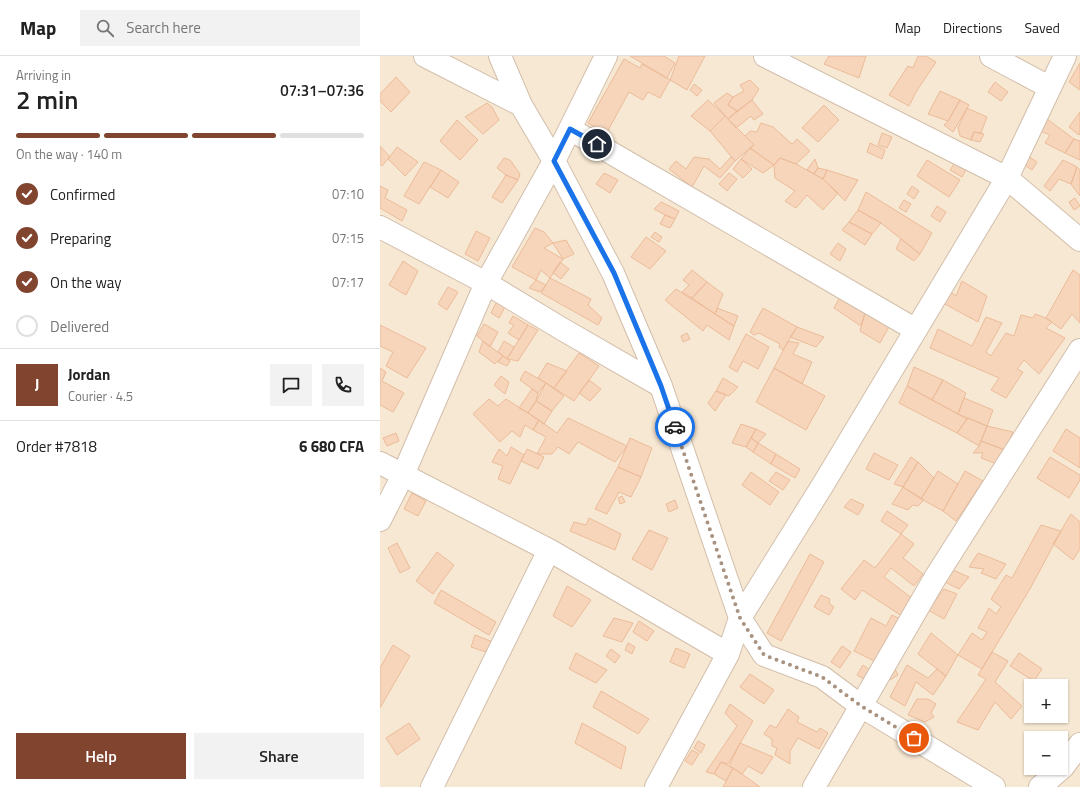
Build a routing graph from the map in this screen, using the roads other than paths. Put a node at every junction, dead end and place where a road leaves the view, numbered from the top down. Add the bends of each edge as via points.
1 (425, 56) edge
2 (500, 56) edge
3 (606, 56) edge
4 (765, 56) edge
5 (991, 56) edge
6 (1065, 56) edge
7 (1049, 87) junction
8 (521, 105) junction
9 (570, 129) junction
10 (554, 161) junction
11 (1007, 178) junction
12 (380, 227) edge
13 (1080, 240) edge
14 (486, 283) junction
15 (916, 330) junction
16 (1080, 350) edge
17 (661, 386) junction
18 (380, 463) edge
19 (403, 475) junction
20 (380, 520) edge
21 (548, 550) junction
22 (740, 618) junction
23 (728, 654) junction
24 (861, 706) junction
25 (1080, 744) edge
26 (432, 787) edge
27 (656, 787) edge
28 (814, 787) edge
29 (994, 787) edge
30 (1040, 787) edge

1 - 8 street
2 - 8 street
3 - 9 street
4 - 11 street
5 - 7 street
6 - 7 street
7 - 11 street
8 - 10 street
9 - 10 street
9 - 15 street
10 - 14 street
10 - 17 street via 614,273
11 - 13 street
11 - 15 street
12 - 14 street
14 - 17 street
14 - 19 street
15 - 22 street
16 - 24 street via 935,578
17 - 22 street
18 - 19 street
19 - 20 street
19 - 21 street
21 - 23 street
21 - 26 street
22 - 23 street
22 - 24 street via 764,655 822,677
23 - 27 street
24 - 28 street
24 - 29 street
25 - 30 street via 1063,767

